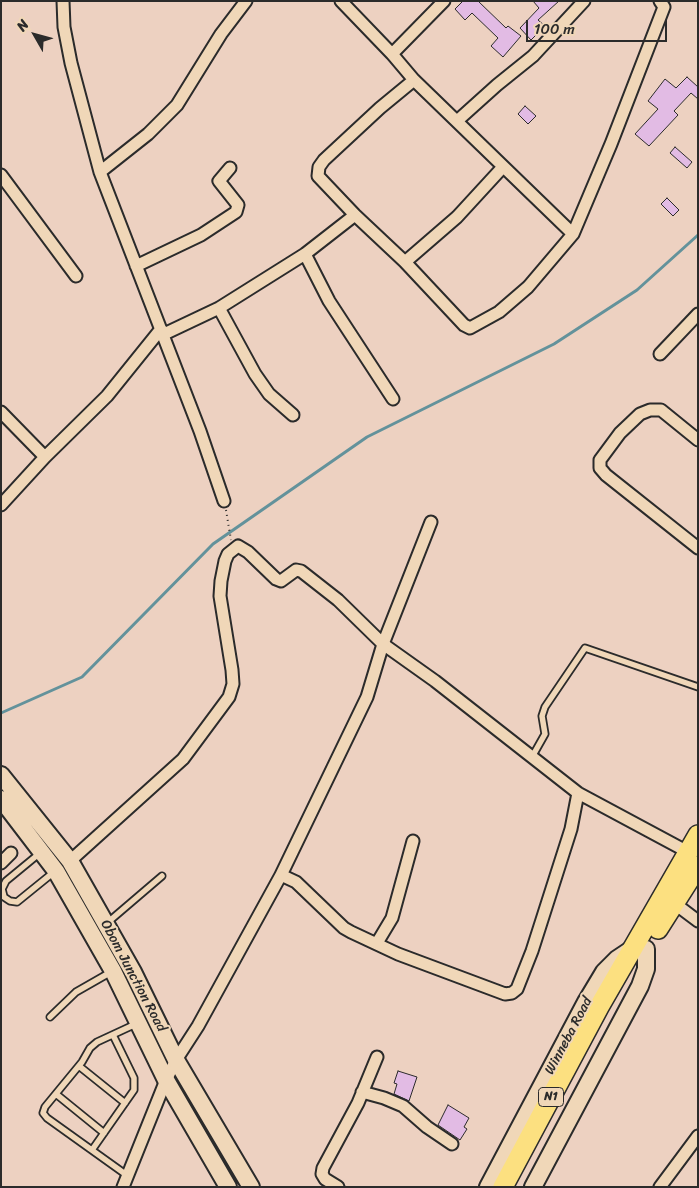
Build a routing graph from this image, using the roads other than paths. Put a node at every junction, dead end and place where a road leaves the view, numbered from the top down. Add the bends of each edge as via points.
1 (63, 1) edge
2 (246, 1) edge
3 (341, 1) edge
4 (444, 1) edge
5 (584, 1) edge
6 (660, 1) edge
7 (392, 54) junction
8 (414, 80) junction
9 (457, 121) junction
10 (230, 168) dead end
11 (502, 168) junction
12 (100, 172) junction
13 (1, 175) edge
14 (355, 214) junction
15 (572, 234) junction
16 (305, 254) junction
17 (405, 262) junction
18 (136, 266) junction
19 (76, 276) dead end
20 (219, 308) junction
21 (698, 314) edge
22 (162, 332) junction
23 (660, 354) dead end
24 (393, 398) dead end
25 (1, 412) edge
26 (293, 415) dead end
27 (697, 439) edge
28 (44, 457) junction
29 (224, 501) road end
30 (1, 505) edge
31 (431, 522) dead end
32 (698, 548) edge
33 (383, 644) junction
34 (698, 687) edge
35 (532, 757) junction
36 (1, 775) edge
37 (578, 793) junction
38 (1, 799) edge
39 (698, 835) edge
40 (413, 841) dead end
41 (41, 851) junction
42 (11, 853) dead end
43 (693, 859) edge
44 (70, 861) junction
45 (1, 863) edge
46 (56, 871) junction
47 (281, 875) junction
48 (162, 876) dead end
49 (674, 903) junction
50 (698, 921) edge
51 (106, 924) junction
52 (377, 943) junction
53 (640, 949) junction
54 (113, 971) junction
55 (605, 1010) junction
56 (50, 1016) dead end
57 (139, 1023) junction
58 (113, 1035) junction
59 (377, 1057) dead end
60 (176, 1060) junction
61 (79, 1066) junction
62 (166, 1080) junction
63 (362, 1092) junction
64 (56, 1094) junction
65 (125, 1103) junction
66 (104, 1133) junction
67 (698, 1136) edge
68 (452, 1144) dead end
69 (92, 1150) junction
70 (128, 1176) junction
71 (123, 1187) edge
72 (228, 1187) edge
73 (252, 1187) edge
74 (338, 1187) edge
75 (488, 1187) edge
76 (503, 1187) edge
77 (517, 1187) edge
78 (533, 1187) edge
79 (660, 1187) edge

1 - 12 street via 71,63
2 - 12 street via 221,34 177,105 148,134
3 - 7 street
4 - 7 street
5 - 9 street via 533,56
6 - 15 street via 664,7
7 - 8 street
8 - 9 street
8 - 14 street via 373,114 319,167 318,176
9 - 11 street
10 - 18 street via 219,181 238,205 236,212 201,235
11 - 15 street
11 - 17 street via 457,217
12 - 18 street
13 - 19 street
14 - 16 street
14 - 17 street
15 - 17 street via 528,287 499,312 470,328
16 - 20 street
16 - 24 street via 328,300
18 - 22 street
20 - 22 street
20 - 26 street via 255,374 269,394
21 - 23 street
22 - 28 street via 107,396
22 - 29 street
25 - 28 street
27 - 32 street via 661,410 650,410 640,414 620,433 600,460 600,468
28 - 30 street
31 - 33 street
33 - 35 street
33 - 44 street via 338,600 301,571 296,570 281,581 242,548 238,546 232,550 222,570 220,596 232,670 229,697 183,759
33 - 47 street via 367,697
34 - 35 lane via 585,648 545,707 542,716 546,734
35 - 37 street
36 - 44 main road, Obom Junction Road
37 - 43 street
37 - 52 street via 571,829 532,951 517,989 512,993 496,991
38 - 41 main road, Obom Junction Road
39 - 43 highway, Winneba Road / N1
40 - 52 street via 392,918
41 - 46 main road, Obom Junction Road
41 - 46 lane via 6,881 2,889 4,897 17,902
42 - 45 street
43 - 49 highway, Winneba Road / N1
43 - 53 highway, Winneba Road / N1
44 - 51 main road, Obom Junction Road
46 - 54 main road, Obom Junction Road
47 - 52 street via 296,882 344,928
47 - 60 street
48 - 51 lane
49 - 50 street
49 - 53 highway, Winneba Road / N1
51 - 60 main road, Obom Junction Road
53 - 55 highway, Winneba Road / N1
53 - 75 main road, Winneba Road via 617,959 604,972
53 - 78 main road, Winneba Road via 646,969 640,986
54 - 56 lane via 76,992
54 - 57 main road, Obom Junction Road
55 - 76 highway, Winneba Road / N1
55 - 77 highway, Winneba Road / N1
57 - 58 lane
57 - 62 main road, Obom Junction Road
58 - 61 lane via 90,1048
58 - 65 lane via 134,1078 134,1090
59 - 63 street
60 - 62 street
60 - 73 main road, Obom Junction Road
61 - 64 lane
61 - 65 lane
62 - 70 street
62 - 72 main road, Obom Junction Road
63 - 68 street via 403,1106
63 - 74 street via 323,1168 325,1179
64 - 66 lane
64 - 69 lane via 43,1112
65 - 66 lane
66 - 69 lane
67 - 79 street
69 - 70 lane
70 - 71 street

